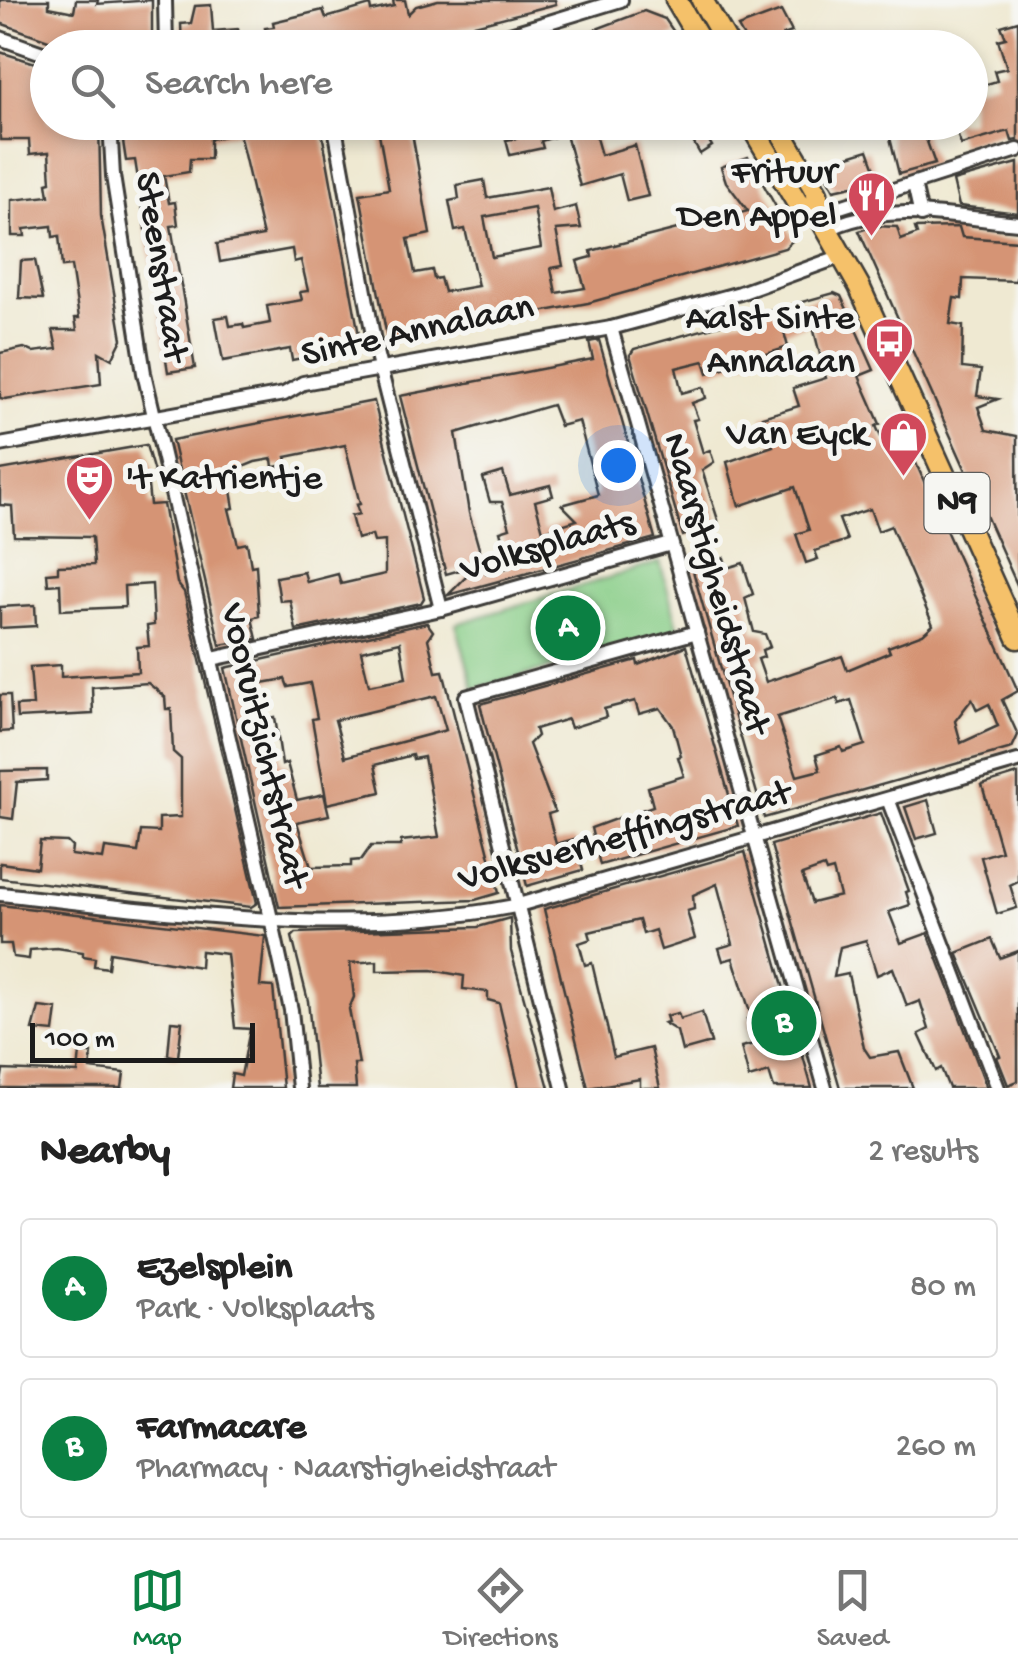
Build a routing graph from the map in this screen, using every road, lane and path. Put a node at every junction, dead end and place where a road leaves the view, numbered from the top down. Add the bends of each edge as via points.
1 (165, 0) edge
2 (621, 0) edge
3 (676, 0) edge
4 (702, 0) edge
5 (166, 30) edge
6 (523, 30) edge
7 (694, 30) edge
8 (720, 30) edge
9 (0, 38) edge
10 (30, 49) edge
11 (111, 140) edge
12 (337, 140) edge
13 (761, 140) edge
14 (786, 140) edge
15 (1018, 150) edge
16 (914, 184) junction
17 (921, 215) junction
18 (822, 222) junction
19 (1018, 223) edge
20 (842, 256) junction
21 (610, 328) junction
22 (382, 370) junction
23 (155, 419) junction
24 (0, 445) edge
25 (672, 544) junction
26 (441, 609) junction
27 (696, 632) junction
28 (1018, 638) edge
29 (212, 659) junction
30 (1018, 761) edge
31 (888, 799) junction
32 (755, 836) junction
33 (0, 894) edge
34 (515, 906) junction
35 (272, 922) junction
36 (299, 1088) edge
37 (562, 1088) edge
38 (825, 1088) edge
39 (998, 1088) edge

1 - 5 street
2 - 6 street
3 - 7 main road
4 - 8 main road
9 - 10 street
11 - 23 street, Steenstraat
12 - 22 street
13 - 18 main road, N9 via 798,204
14 - 18 main road, N9 via 817,193
15 - 16 street
16 - 17 street
16 - 18 street
17 - 18 street via 890,212
17 - 19 street
18 - 20 main road, N9
20 - 21 street, Sinte Annalaan
20 - 28 main road, N9
21 - 22 street, Sinte Annalaan
21 - 25 street, Naarstigheidstraat
22 - 23 street, Sinte Annalaan
22 - 26 street
23 - 24 street, Sinte Annalaan
23 - 29 street, Vooruitzichtstraat
25 - 26 street, Volksplaats
25 - 27 street, Naarstigheidstraat
26 - 29 street, Volksplaats
27 - 32 street, Naarstigheidstraat
27 - 34 street via 466,697
29 - 35 street, Vooruitzichtstraat
30 - 31 street, Volksverheffingstraat
31 - 32 street, Volksverheffingstraat
31 - 39 street
32 - 34 street, Volksverheffingstraat
32 - 38 street, Naarstigheidstraat
33 - 35 street, Volksverheffingstraat
34 - 35 street, Volksverheffingstraat via 469,915
34 - 37 street
35 - 36 street, Vooruitzichtstraat

